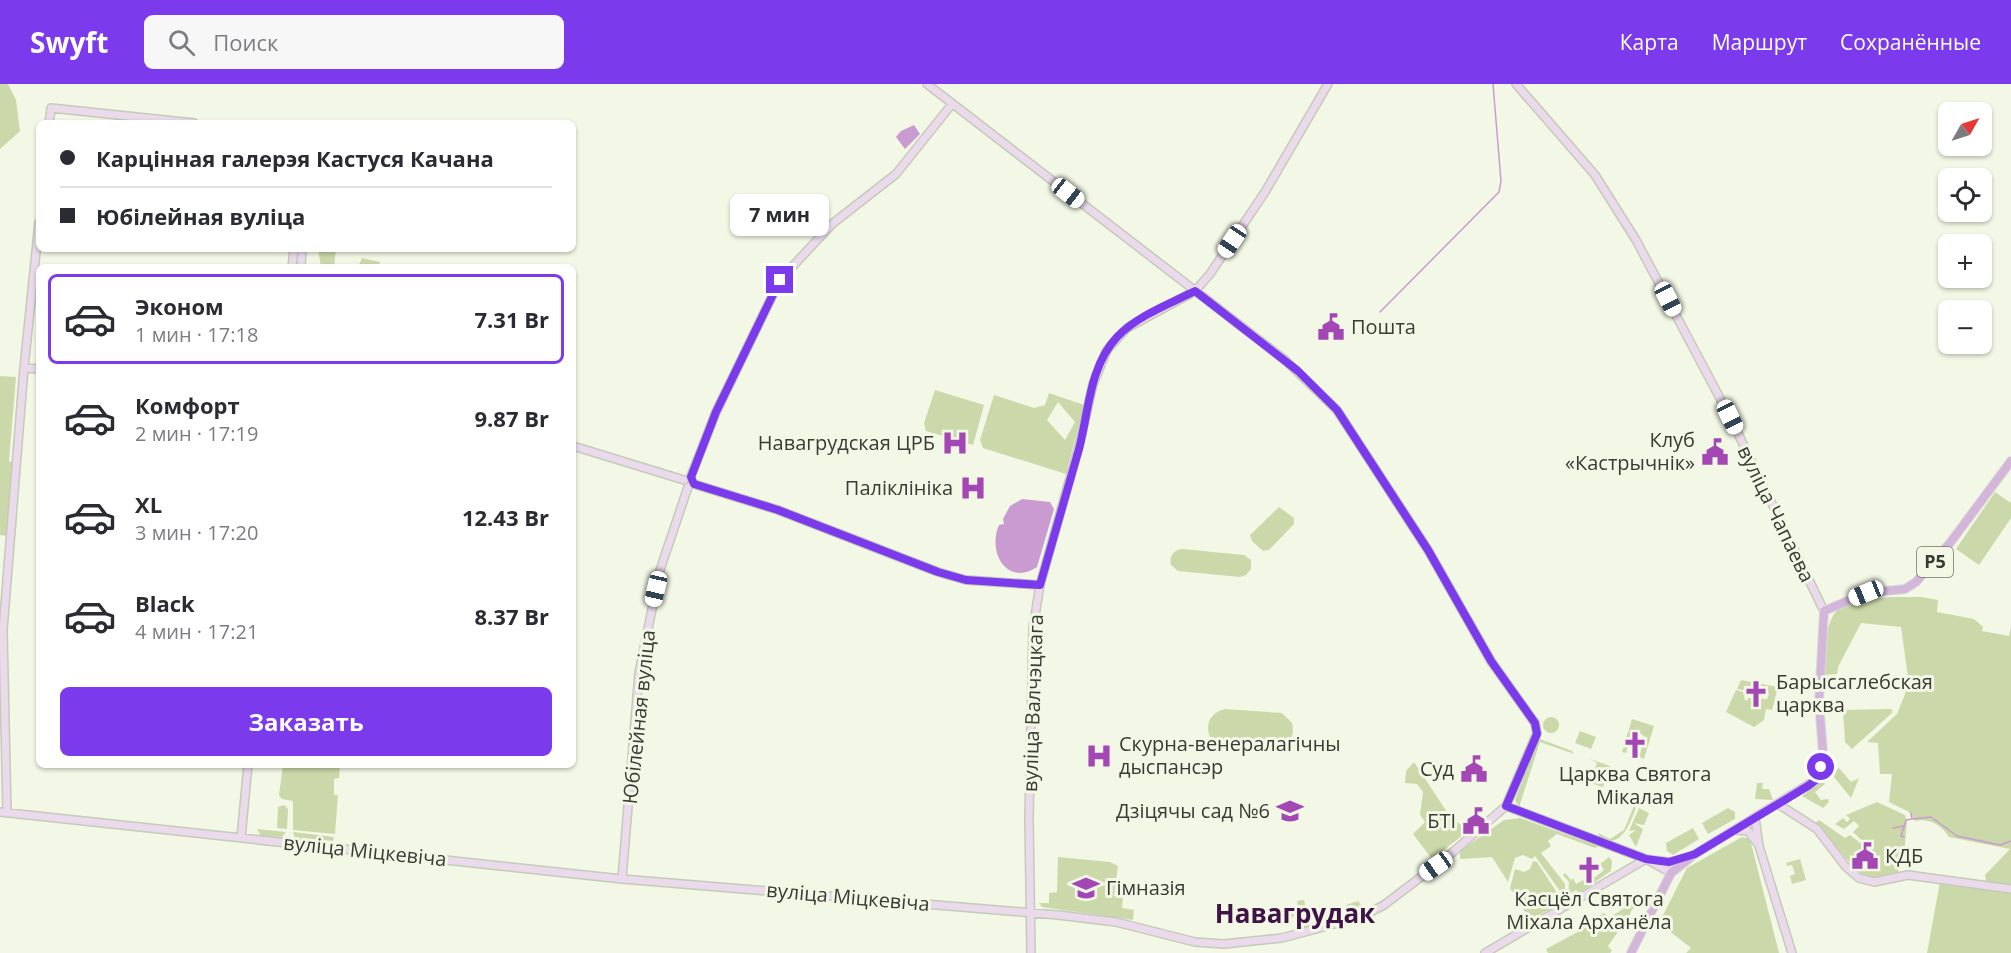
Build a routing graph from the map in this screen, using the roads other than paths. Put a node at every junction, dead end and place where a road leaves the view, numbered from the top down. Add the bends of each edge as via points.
1 (927, 84) edge
2 (1328, 84) edge
3 (1516, 84) edge
4 (952, 104) junction
5 (49, 120) edge
6 (165, 120) edge
7 (36, 252) edge
8 (1195, 291) junction
9 (24, 368) junction
10 (36, 369) edge
11 (576, 447) edge
12 (2011, 461) edge
13 (689, 482) junction
14 (1040, 585) junction
15 (1824, 611) junction
16 (248, 768) edge
17 (1778, 804) junction
18 (1506, 806) junction
19 (3, 813) edge
20 (1755, 818) junction
21 (1735, 830) junction
22 (241, 838) junction
23 (1759, 846) junction
24 (1695, 854) junction
25 (1646, 859) junction
26 (1671, 873) junction
27 (622, 879) junction
28 (2011, 889) edge
29 (1029, 912) junction
30 (1031, 953) edge
31 (1485, 953) edge
32 (1630, 953) edge
33 (1792, 953) edge

1 - 4 street
2 - 8 street, вуліца Валчэцкага via 1265,192
3 - 15 street, вуліца Чапаева via 1595,175 1636,240 1730,417
4 - 8 street
4 - 13 street, Юбілейная вуліца via 896,174 832,224 780,280 716,412
5 - 6 street via 51,108
7 - 9 street
8 - 14 street, вуліца Валчэцкага via 1140,319 1107,350 1093,384
8 - 18 street via 1298,371 1337,410 1428,550 1491,661 1535,723 1537,734
9 - 10 street
9 - 19 street via 3,630
11 - 13 street
12 - 15 main road, Р5 via 1916,582 1905,589 1866,593
13 - 14 street via 778,510 938,572 966,580
13 - 27 street, Юбілейная вуліца via 660,570 639,673
14 - 29 street, вуліца Валчэцкага via 1031,659
15 - 17 main road via 1819,702 1821,767 1817,779
16 - 22 street
17 - 20 main road
17 - 28 street via 1809,823 1850,871 1867,881 1908,875
18 - 25 street
18 - 29 street, вуліца Міцкевіча via 1384,905 1361,918 1312,932 1247,943 1195,942 1116,922
19 - 22 street, вуліца Міцкевіча
20 - 21 main road
20 - 23 street
21 - 23 street via 1748,831
21 - 24 main road
22 - 27 street, вуліца Міцкевіча
23 - 33 street
24 - 25 main road via 1669,862
24 - 26 main road
25 - 26 street
25 - 31 street
26 - 32 main road
27 - 29 street, вуліца Міцкевіча
29 - 30 street, вуліца Валчэцкага

